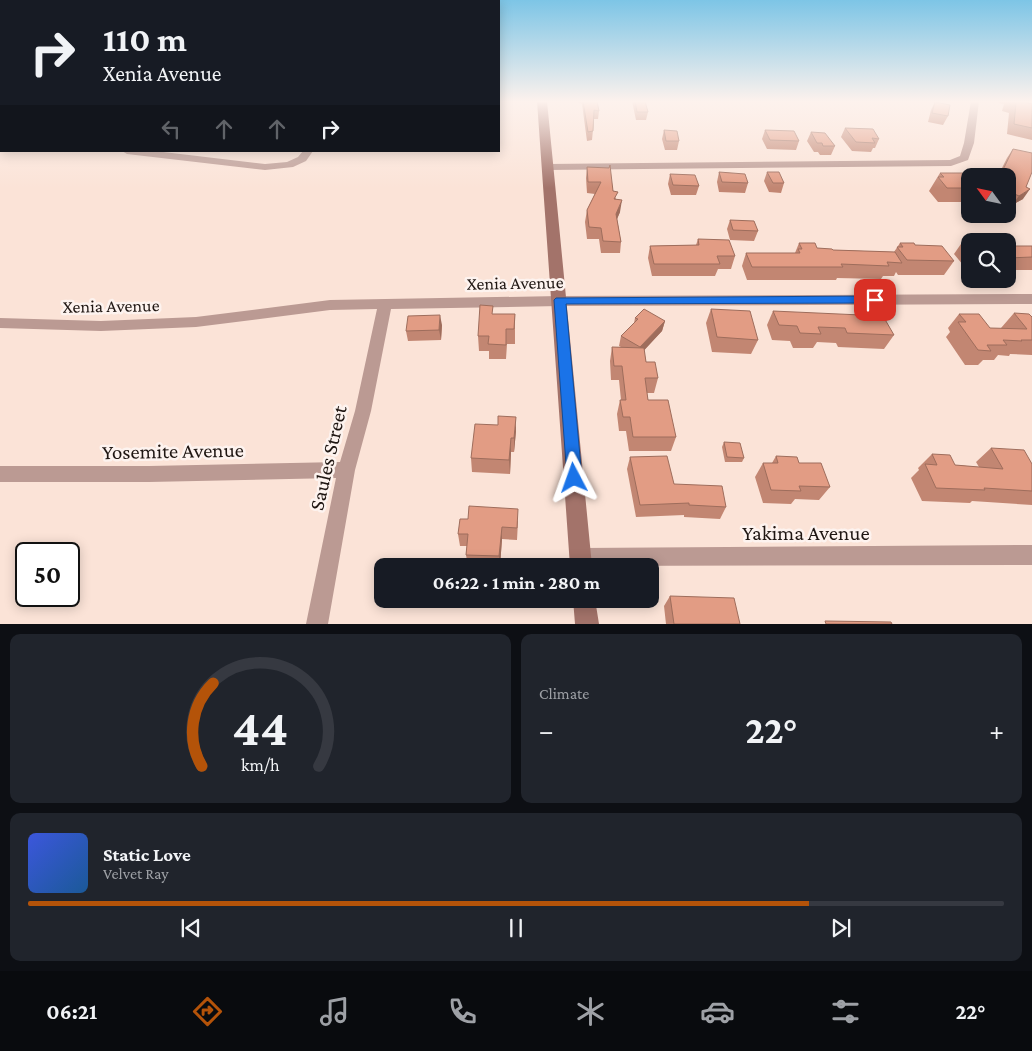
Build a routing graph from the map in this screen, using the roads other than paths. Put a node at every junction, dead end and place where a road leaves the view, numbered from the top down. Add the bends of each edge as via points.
1 (544, 130) edge
2 (971, 130) edge
3 (136, 152) edge
4 (307, 152) edge
5 (547, 166) junction
6 (1032, 299) edge
7 (560, 300) junction
8 (385, 304) junction
9 (0, 323) edge
10 (346, 470) junction
11 (0, 474) edge
12 (1032, 556) edge
13 (581, 558) edge
14 (659, 561) edge
15 (585, 608) edge
16 (316, 624) edge
17 (587, 624) edge

1 - 5 main road
2 - 5 street via 964,158 937,165
3 - 4 street via 265,167 289,165 302,159
5 - 7 main road
6 - 7 street, Xenia Avenue
7 - 8 street, Xenia Avenue
7 - 13 main road
8 - 9 street, Xenia Avenue via 330,305 186,322 101,326
8 - 10 street, Saules Street via 363,411
10 - 11 street, Yosemite Avenue
10 - 16 street, Saules Street
12 - 14 street, Yakima Avenue
15 - 17 main road

